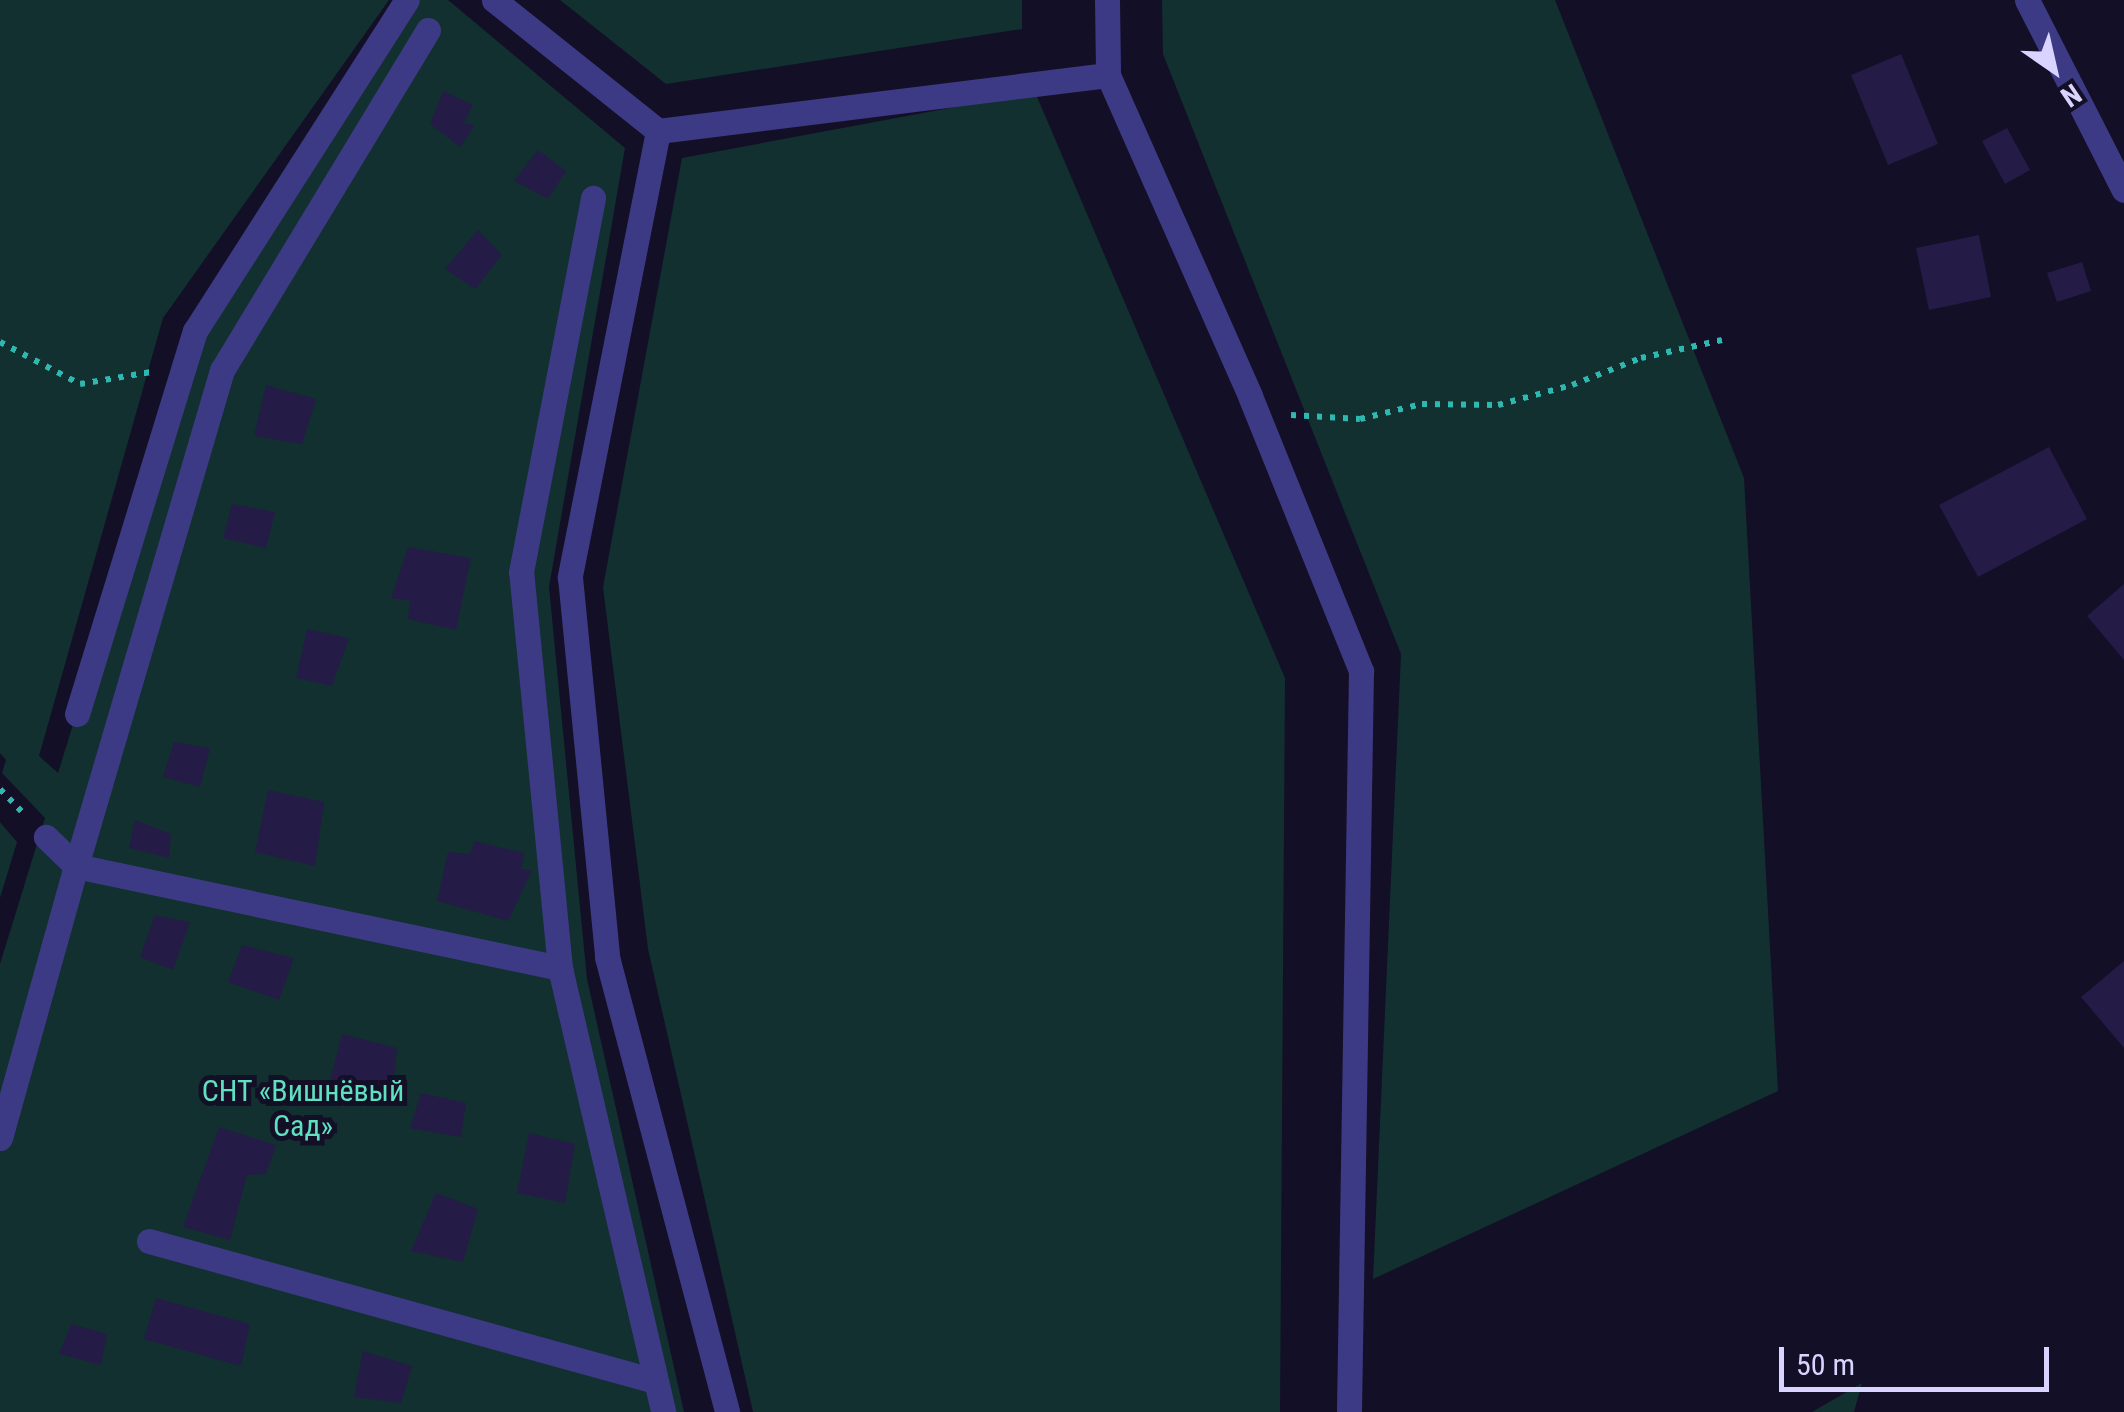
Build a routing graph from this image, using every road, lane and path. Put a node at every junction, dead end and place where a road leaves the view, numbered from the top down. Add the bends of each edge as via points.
1 (407, 0) edge
2 (494, 0) edge
3 (1107, 0) edge
4 (2027, 0) edge
5 (428, 30) dead end
6 (1108, 75) junction
7 (658, 130) junction
8 (2124, 190) edge
9 (593, 198) dead end
10 (195, 331) junction
11 (1722, 340) dead end
12 (0, 342) edge
13 (1250, 396) junction
14 (77, 714) dead end
15 (46, 837) dead end
16 (76, 866) junction
17 (560, 968) junction
18 (0, 1138) edge
19 (148, 1241) dead end
20 (655, 1381) junction
21 (663, 1412) edge
22 (726, 1412) edge
23 (1350, 1412) edge

1 - 10 street
2 - 7 street
3 - 6 street
4 - 8 street
5 - 16 street via 222,370
6 - 7 street
6 - 13 street
7 - 22 street via 570,577 606,957
9 - 17 street via 522,572
10 - 12 path via 147,376 80,384
10 - 14 street
11 - 13 path via 1641,358 1498,405 1422,404 1360,419 1299,418
13 - 23 street via 1361,671
15 - 16 street
16 - 17 street
16 - 18 street
17 - 20 street
19 - 20 street
20 - 21 street

